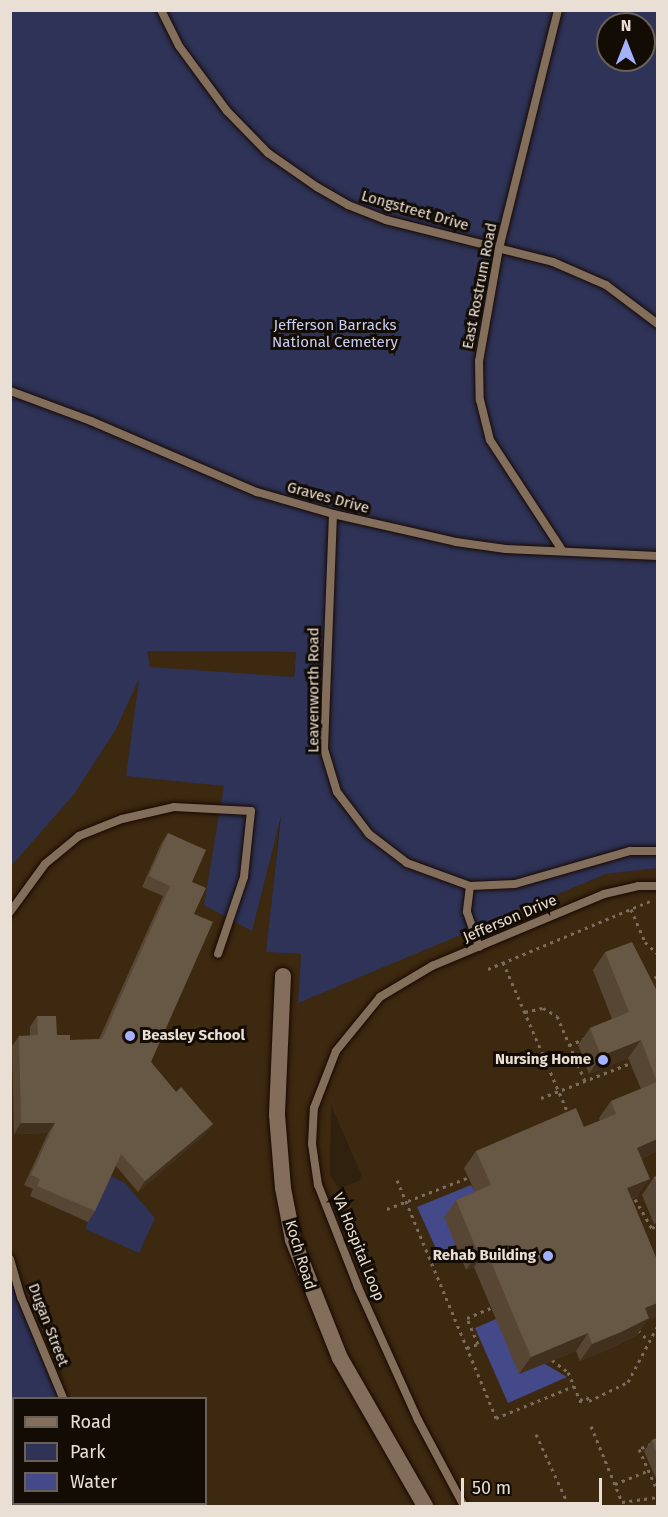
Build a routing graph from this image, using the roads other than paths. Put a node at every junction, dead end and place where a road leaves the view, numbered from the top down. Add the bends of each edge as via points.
1 (161, 10) edge
2 (558, 10) edge
3 (499, 248) junction
4 (657, 324) edge
5 (10, 391) edge
6 (333, 514) junction
7 (562, 550) junction
8 (657, 556) edge
9 (657, 852) edge
10 (470, 886) junction
11 (657, 886) edge
12 (10, 912) edge
13 (479, 947) junction
14 (218, 954) dead end
15 (283, 976) dead end
16 (380, 997) joint
17 (10, 1259) edge
18 (63, 1397) edge
19 (425, 1506) edge
20 (464, 1506) edge

1 - 3 lane, Longstreet Drive via 179,46 227,111 268,153 348,205 386,220
2 - 3 lane, East Rostrum Road
3 - 4 lane, Longstreet Drive via 553,262 606,285
3 - 7 lane, East Rostrum Road via 479,361 480,400 490,440
5 - 6 lane, Graves Drive via 91,420 257,492
6 - 7 lane, Graves Drive via 456,542 506,549
6 - 10 lane, Leavenworth Road via 324,749 337,792 369,834 407,863
7 - 8 lane, Graves Drive
9 - 10 lane, Leavenworth Road via 630,851 515,884
10 - 13 lane via 467,912
11 - 13 lane, Jefferson Drive via 604,894
12 - 14 lane via 45,864 79,836 122,819 174,807 251,811 244,877
13 - 16 lane, Jefferson Drive via 432,966
15 - 19 street, Koch Road via 277,1115 283,1188 293,1240 339,1358
16 - 20 lane, VA Hospital Loop via 336,1051 314,1108 312,1144 318,1185 400,1379
17 - 18 lane, Dugan Street via 21,1297

